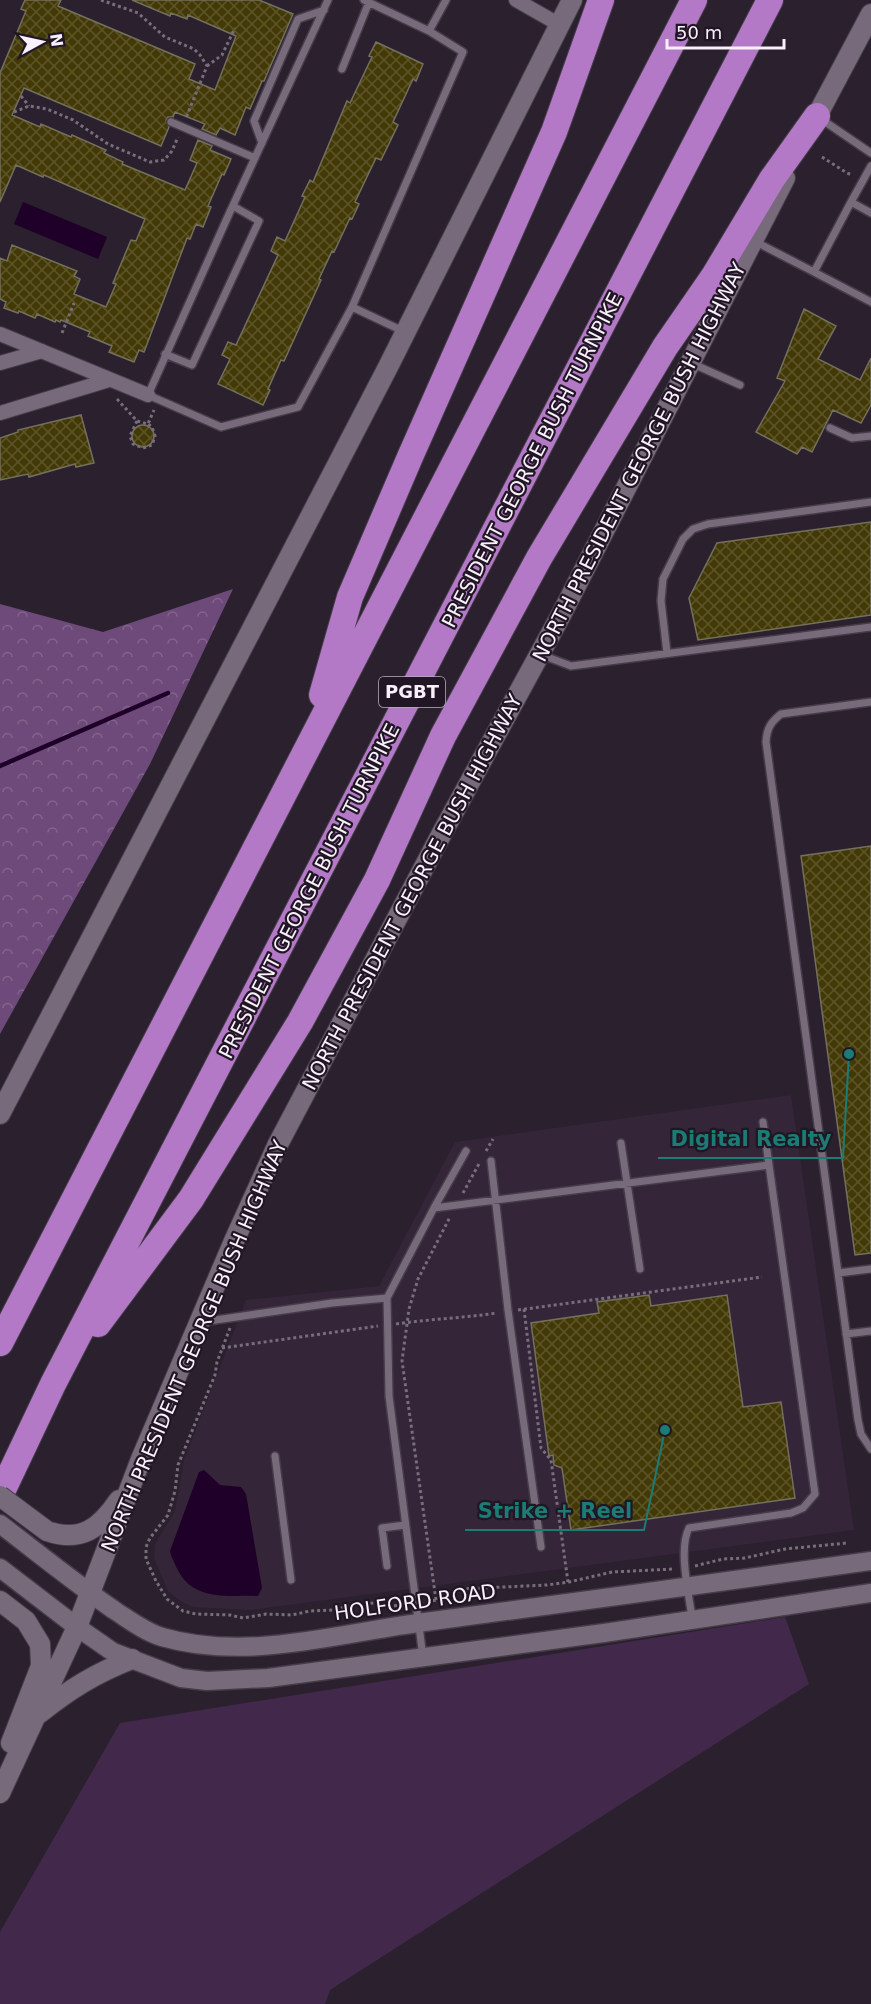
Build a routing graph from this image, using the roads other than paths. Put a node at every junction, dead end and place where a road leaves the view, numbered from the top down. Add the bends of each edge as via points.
1 (328, 0) edge
2 (446, 0) edge
3 (516, 0) edge
4 (572, 0) edge
5 (601, 0) edge
6 (693, 0) edge
7 (770, 0) edge
8 (367, 1) edge
9 (324, 10) junction
10 (871, 14) edge
11 (560, 25) junction
12 (429, 31) junction
13 (342, 69) dead end
14 (817, 116) junction
15 (171, 122) dead end
16 (261, 143) junction
17 (871, 153) edge
18 (255, 158) junction
19 (871, 165) edge
20 (851, 202) junction
21 (233, 206) junction
22 (871, 213) edge
23 (753, 241) junction
24 (814, 272) junction
25 (871, 302) edge
26 (352, 307) junction
27 (405, 332) junction
28 (0, 334) edge
29 (42, 351) junction
30 (165, 354) junction
31 (0, 363) edge
32 (691, 363) junction
33 (109, 380) junction
34 (740, 386) dead end
35 (148, 395) junction
36 (0, 413) edge
37 (830, 428) dead end
38 (871, 436) edge
39 (871, 502) edge
40 (871, 627) edge
41 (667, 653) junction
42 (539, 654) junction
43 (871, 702) edge
44 (305, 752) junction
45 (0, 1114) edge
46 (762, 1122) dead end
47 (621, 1143) dead end
48 (466, 1151) dead end
49 (491, 1161) dead end
50 (769, 1165) junction
51 (628, 1183) junction
52 (495, 1200) junction
53 (434, 1208) junction
54 (640, 1269) dead end
55 (871, 1269) edge
56 (838, 1273) junction
57 (387, 1298) junction
58 (199, 1323) junction
59 (871, 1331) edge
60 (846, 1334) junction
61 (0, 1343) edge
62 (53, 1384) junction
63 (871, 1449) edge
64 (275, 1456) dead end
65 (137, 1472) junction
66 (0, 1496) edge
67 (0, 1524) edge
68 (405, 1525) junction
69 (541, 1547) dead end
70 (871, 1561) edge
71 (387, 1566) dead end
72 (0, 1568) edge
73 (291, 1580) dead end
74 (688, 1587) junction
75 (90, 1593) junction
76 (871, 1593) edge
77 (0, 1601) edge
78 (692, 1619) junction
79 (418, 1623) junction
80 (77, 1627) junction
81 (423, 1657) junction
82 (132, 1659) junction
83 (36, 1717) junction
84 (3, 1787) edge

1 - 9 lane
2 - 12 lane
3 - 11 street
4 - 11 main road
5 - 44 highway via 554,132 350,597
6 - 44 highway
7 - 62 highway, PRESIDENT GEORGE BUSH TURNPIKE / PGBT
8 - 12 lane
8 - 13 lane
9 - 16 lane
9 - 16 lane via 298,19 254,121
10 - 14 main road, NORTH PRESIDENT GEORGE BUSH HIGHWAY
11 - 27 main road
12 - 26 lane via 464,52
14 - 17 lane
14 - 23 main road, NORTH PRESIDENT GEORGE BUSH HIGHWAY
14 - 62 highway via 665,347 539,558 442,736 377,880 300,1022 191,1199
15 - 18 lane
16 - 18 lane
18 - 21 lane
19 - 20 lane
20 - 22 lane
20 - 24 lane
21 - 30 lane
21 - 30 lane via 259,221 192,365
23 - 24 lane
23 - 32 main road, NORTH PRESIDENT GEORGE BUSH HIGHWAY
24 - 25 lane
26 - 27 lane
26 - 35 lane via 298,407 221,427
27 - 45 main road
28 - 29 street
29 - 31 street
29 - 33 street
30 - 35 lane
32 - 34 lane
32 - 42 main road, NORTH PRESIDENT GEORGE BUSH HIGHWAY
33 - 35 street
33 - 36 street
37 - 38 lane via 852,438
39 - 41 lane via 693,529 683,539 663,579 661,601
40 - 41 lane
41 - 42 lane via 571,666
42 - 58 main road, NORTH PRESIDENT GEORGE BUSH HIGHWAY via 277,1146
43 - 56 lane via 781,714 767,728 766,742
44 - 61 highway
46 - 50 lane
47 - 51 lane
48 - 53 lane
49 - 52 lane
50 - 51 lane
50 - 74 lane via 815,1494 803,1508 791,1513 689,1528 684,1536
51 - 52 lane
51 - 54 lane
52 - 53 lane
52 - 69 lane
53 - 57 lane
55 - 56 lane
56 - 60 lane
57 - 58 lane
57 - 68 lane via 389,1396
58 - 65 main road, NORTH PRESIDENT GEORGE BUSH HIGHWAY
59 - 60 lane
60 - 63 lane via 861,1434
62 - 66 highway, PRESIDENT GEORGE BUSH TURNPIKE / PGBT
64 - 73 lane
65 - 66 main road, bridge via 107,1517 79,1534 61,1536 46,1531
65 - 75 main road, NORTH PRESIDENT GEORGE BUSH HIGHWAY
67 - 75 street, HOLFORD ROAD
68 - 71 lane via 382,1528
68 - 79 lane
70 - 74 street, HOLFORD ROAD
72 - 80 street
74 - 78 lane
74 - 79 street, HOLFORD ROAD
75 - 79 street, HOLFORD ROAD via 159,1636 192,1644 242,1647
75 - 80 main road, NORTH PRESIDENT GEORGE BUSH HIGHWAY
76 - 78 street
77 - 84 main road via 26,1621 40,1644 41,1666 11,1742
78 - 81 street
79 - 81 lane
80 - 82 street via 113,1652
80 - 83 main road, NORTH PRESIDENT GEORGE BUSH HIGHWAY
81 - 82 street via 268,1678 207,1681 181,1678
82 - 83 main road via 66,1692
83 - 84 main road, NORTH PRESIDENT GEORGE BUSH HIGHWAY

